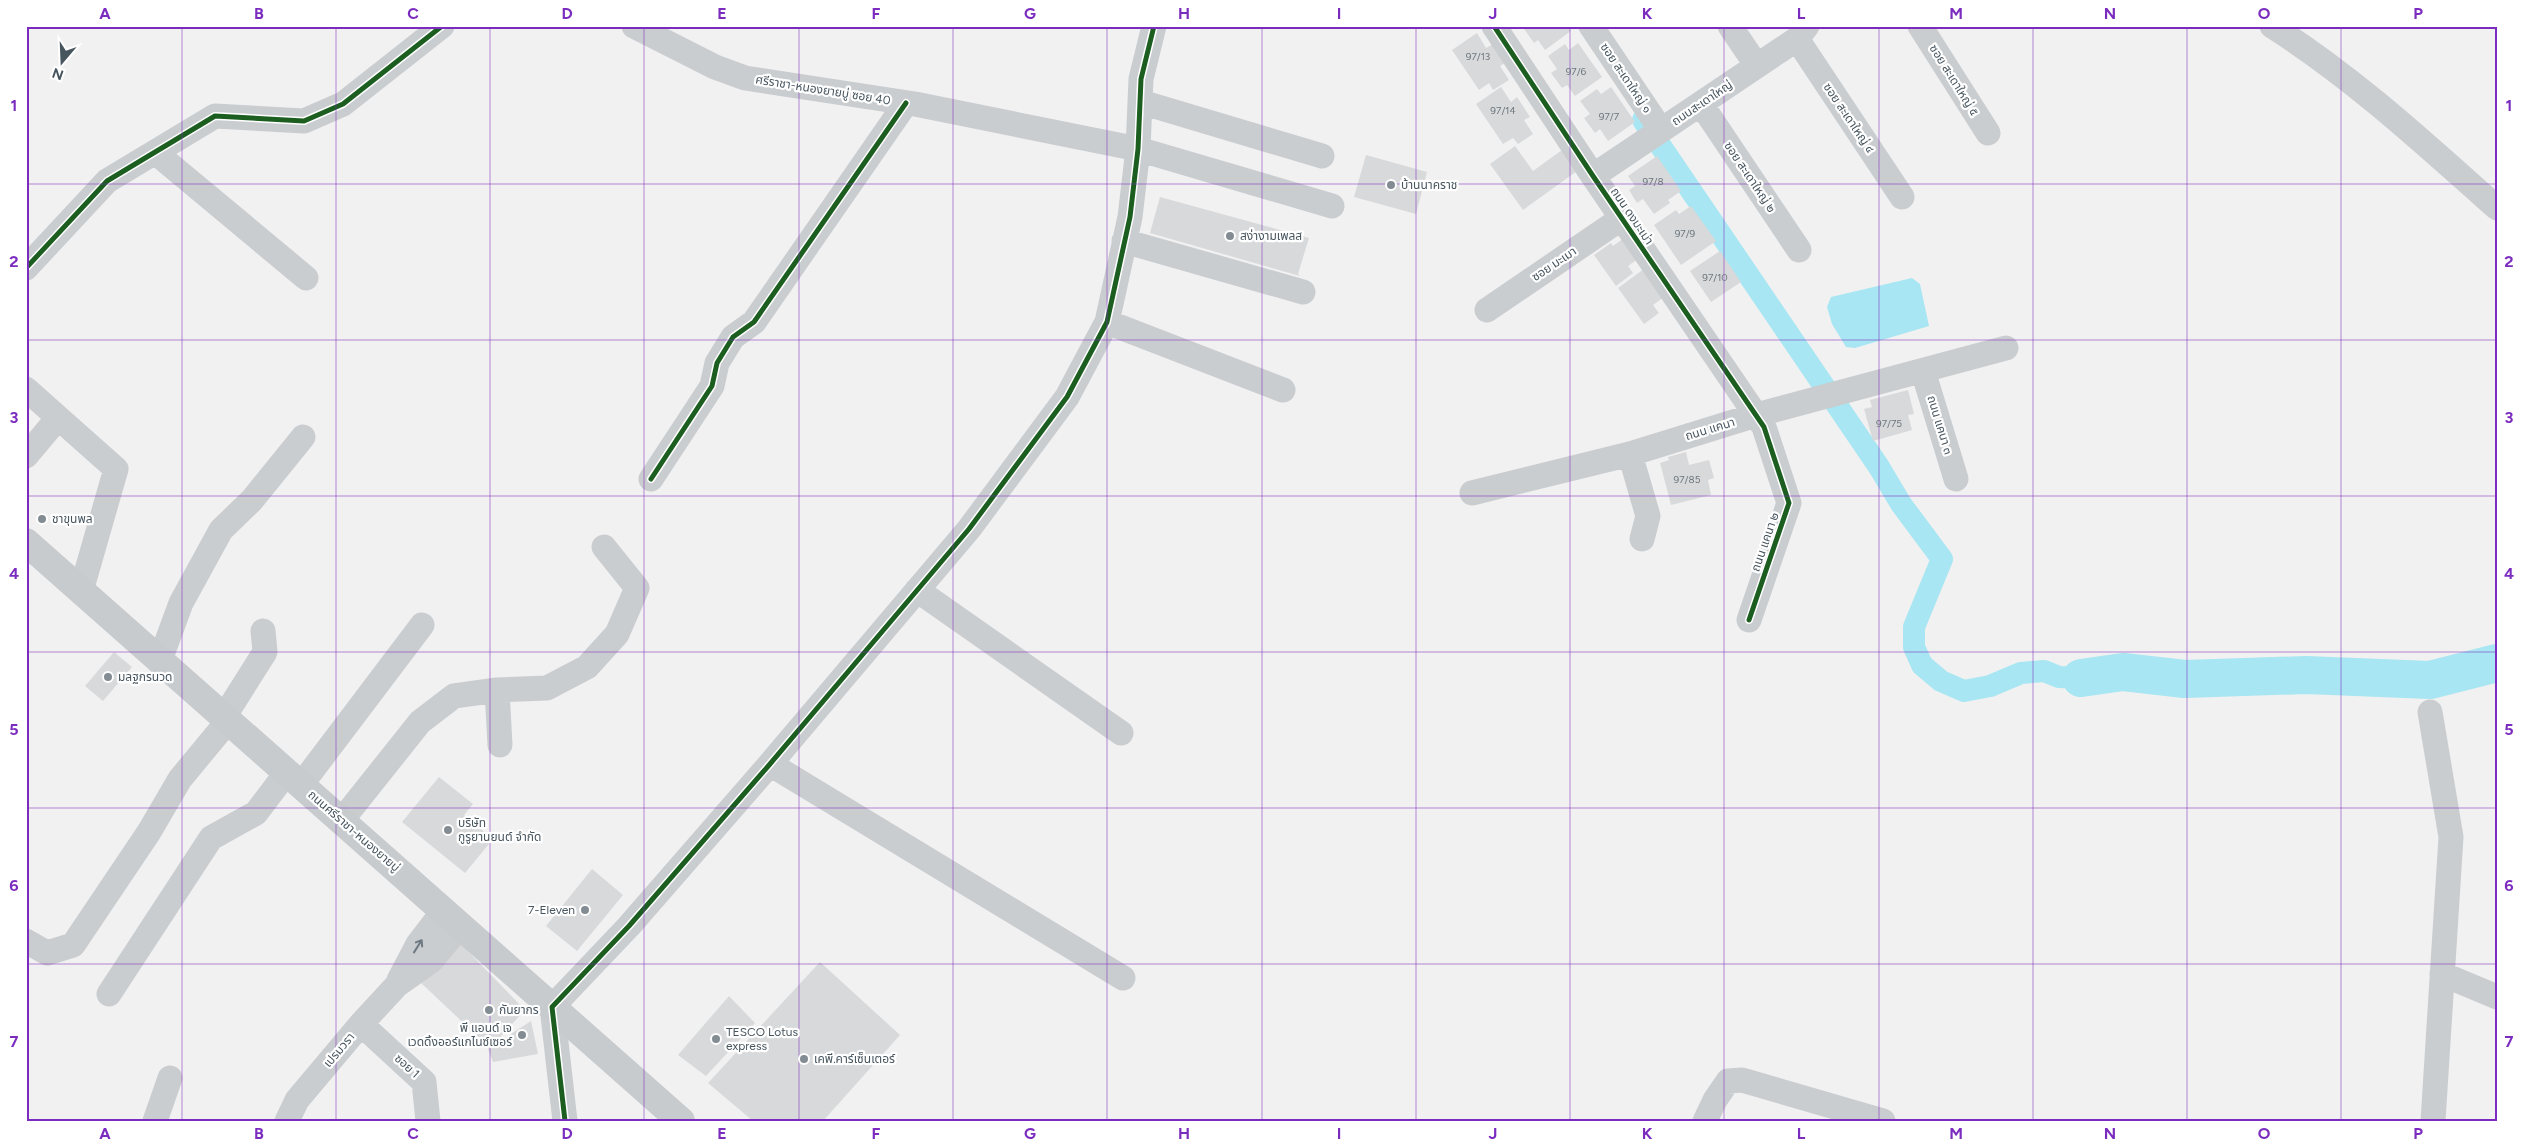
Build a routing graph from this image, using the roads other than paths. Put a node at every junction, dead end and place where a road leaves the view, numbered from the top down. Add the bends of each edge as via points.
1 (442, 26) edge
2 (634, 26) edge
3 (1154, 26) edge
4 (1494, 26) edge
5 (1591, 26) edge
6 (1730, 26) edge
7 (1920, 26) edge
8 (2272, 26) edge
9 (1802, 33) edge
10 (1757, 66) junction
11 (1140, 102) junction
12 (906, 103) junction
13 (1701, 104) junction
14 (1988, 133) dead end
15 (1651, 137) junction
16 (1138, 149) junction
17 (156, 154) junction
18 (1322, 156) dead end
19 (1593, 176) junction
20 (1902, 197) dead end
21 (1332, 206) dead end
22 (2497, 208) edge
23 (1622, 218) junction
24 (1124, 240) junction
25 (1799, 250) dead end
26 (26, 268) edge
27 (306, 278) dead end
28 (1303, 292) dead end
29 (1487, 310) dead end
30 (1107, 322) junction
31 (2006, 348) dead end
32 (1923, 370) junction
33 (26, 389) edge
34 (1283, 390) dead end
35 (1756, 415) junction
36 (58, 418) junction
37 (303, 437) dead end
38 (1630, 454) junction
39 (26, 456) edge
40 (1956, 479) dead end
41 (650, 480) dead end
42 (1472, 493) dead end
43 (1642, 539) dead end
44 (26, 542) edge
45 (604, 547) dead end
46 (917, 590) junction
47 (81, 591) junction
48 (1748, 620) dead end
49 (422, 625) dead end
50 (264, 631) dead end
51 (160, 660) junction
52 (497, 690) junction
53 (2430, 712) dead end
54 (226, 719) junction
55 (1121, 733) dead end
56 (500, 745) dead end
57 (770, 764) junction
58 (294, 778) junction
59 (342, 820) junction
60 (453, 918) junction
61 (26, 941) edge
62 (2442, 974) junction
63 (1123, 978) dead end
64 (109, 994) dead end
65 (2497, 997) edge
66 (552, 1007) junction
67 (361, 1024) junction
68 (170, 1078) dead end
69 (295, 1114) edge
70 (668, 1116) edge
71 (155, 1121) edge
72 (428, 1121) edge
73 (565, 1121) edge
74 (1705, 1121) edge
75 (1883, 1121) edge
76 (2433, 1121) edge

1 - 17 street via 343,104 304,121 215,116
2 - 12 street, ศรีราชา-หนองยายบู่ ซอย 40 via 714,67 745,78
3 - 11 street
4 - 19 street, ถนน ดงมะเม่า
5 - 15 street, ซอย สะเดาใหญ่ ๑
6 - 10 street
7 - 14 street, ซอย สะเดาใหญ่ ๕
8 - 22 street via 2343,75
9 - 10 street, ถนนสะเดาใหญ่
9 - 20 street, ซอย สะเดาใหญ่ ๔
10 - 13 street, ถนนสะเดาใหญ่
11 - 16 street
11 - 18 street
12 - 16 street, ศรีราชา-หนองยายบู่ ซอย 40
12 - 41 street via 754,322 733,337 717,363 712,386
13 - 15 street, ถนนสะเดาใหญ่
13 - 25 street, ซอย สะเดาใหญ่ ๒
15 - 19 street, ถนนสะเดาใหญ่
16 - 21 street, ศรีราชา-หนองยายบู่ ซอย 40
16 - 24 street
17 - 26 street via 108,181
17 - 27 street
19 - 23 street, ถนน ดงมะเม่า
23 - 29 street, ซอย มะเมา
23 - 35 street, ถนน ดงมะเม่า
24 - 28 street
24 - 30 street
30 - 34 street
30 - 46 street via 1067,397 969,528
31 - 32 street, ถนน แคนา
32 - 35 street, ถนน แคนา
32 - 40 street, ถนน แคนา ๓
33 - 36 street
35 - 38 street, ถนน แคนา
35 - 48 street, ถนน แคนา ๒ via 1764,427 1789,503
36 - 39 street
36 - 47 street via 116,469
37 - 51 street via 252,500 221,530 181,603
38 - 42 street, ถนน แคนา
38 - 43 street via 1648,516
44 - 47 main road, ถนนศรีราชา-หนองยายบู่
45 - 52 street via 637,588 617,634 587,667 547,688
46 - 55 street
46 - 57 street
47 - 51 main road, ถนนศรีราชา-หนองยายบู่
49 - 58 street
50 - 54 street via 265,652
51 - 54 main road, ถนนศรีราชา-หนองยายบู่
52 - 56 street
52 - 59 street via 454,696 420,722
53 - 62 street via 2451,837
54 - 58 main road, ถนนศรีราชา-หนองยายบู่
54 - 61 street via 180,779 74,945 47,953
57 - 63 street
57 - 66 street
58 - 59 main road, ถนนศรีราชา-หนองยายบู่
58 - 64 street via 256,813 211,838
59 - 60 main road, ถนนศรีราชา-หนองยายบู่
60 - 66 main road, ถนนศรีราชา-หนองยายบู่
60 - 67 street, เปรมวรา via 418,944 397,985
62 - 65 street
62 - 76 street
66 - 70 main road, ถนนศรีราชา-หนองยายบู่
66 - 73 street
67 - 69 street, เปรมวรา
67 - 72 street, ซอย 1 via 424,1082
68 - 71 street
74 - 75 street via 1728,1081 1742,1080

